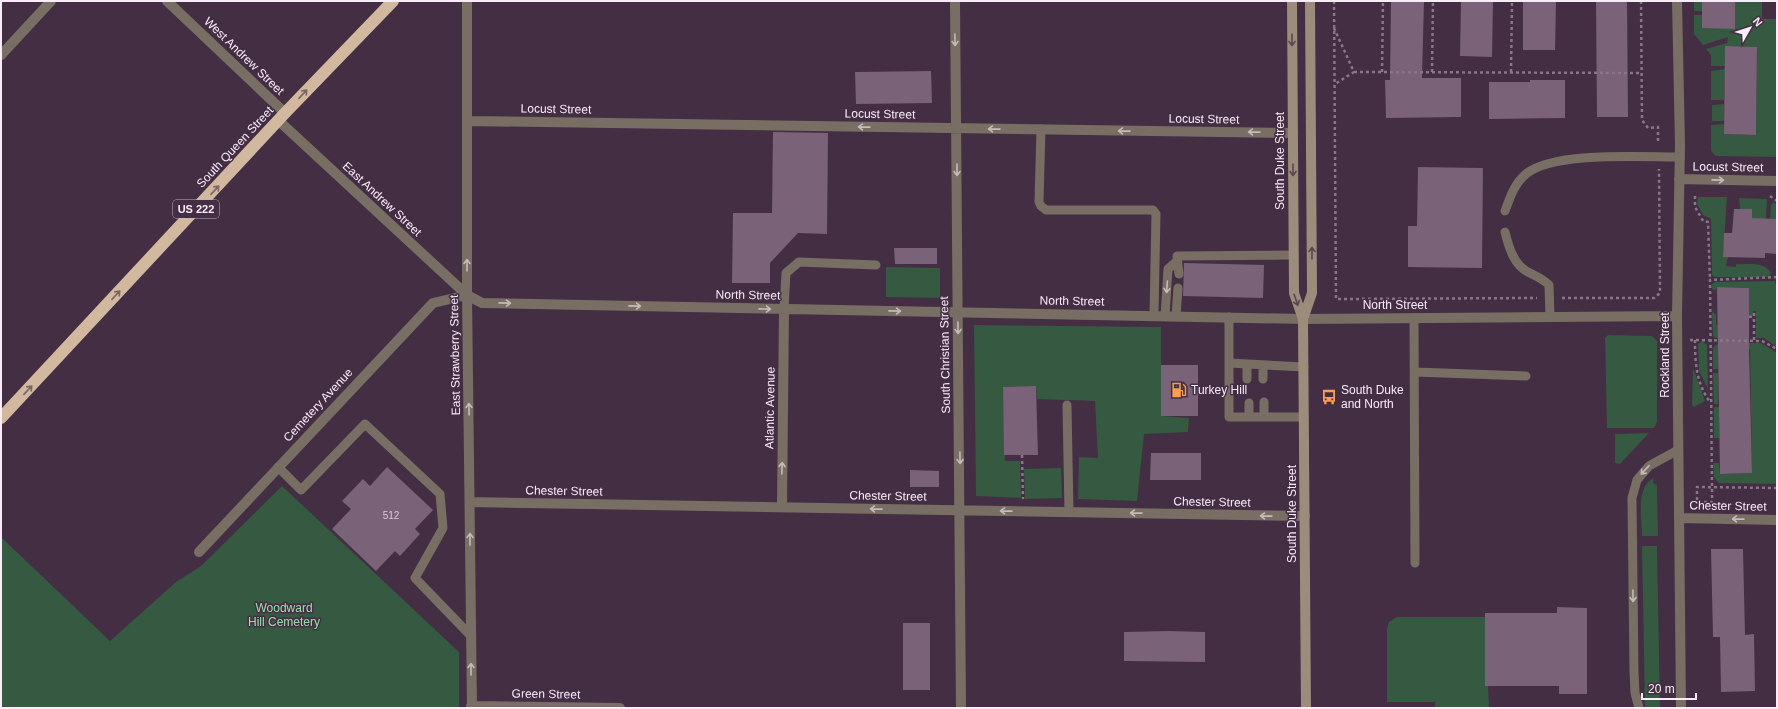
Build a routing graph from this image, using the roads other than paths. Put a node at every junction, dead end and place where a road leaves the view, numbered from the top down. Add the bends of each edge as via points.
1 (51, 1) edge
2 (167, 1) edge
3 (393, 1) edge
4 (467, 1) edge
5 (955, 1) edge
6 (1292, 1) edge
7 (1310, 1) edge
8 (1677, 1) edge
9 (1, 55) edge
10 (282, 117) junction
11 (467, 121) junction
12 (956, 128) junction
13 (1041, 129) junction
14 (1293, 133) junction
15 (1680, 157) junction
16 (1679, 180) junction
17 (1777, 181) edge
18 (1505, 211) dead end
19 (1505, 232) dead end
20 (1294, 255) junction
21 (1176, 259) junction
22 (876, 265) dead end
23 (1179, 274) dead end
24 (1178, 288) dead end
25 (467, 295) junction
26 (784, 309) junction
27 (957, 312) junction
28 (1154, 315) junction
29 (1165, 316) junction
30 (1176, 316) junction
31 (1677, 316) junction
32 (1550, 317) junction
33 (1229, 318) junction
34 (1414, 318) junction
35 (1303, 319) junction
36 (1229, 363) junction
37 (1247, 364) junction
38 (1263, 365) junction
39 (1304, 367) junction
40 (1414, 372) junction
41 (1526, 376) dead end
42 (1247, 379) dead end
43 (1263, 379) dead end
44 (1264, 402) dead end
45 (1249, 403) dead end
46 (1067, 405) dead end
47 (1249, 417) junction
48 (1264, 417) junction
49 (1304, 417) junction
50 (1, 418) edge
51 (1678, 450) junction
52 (278, 467) junction
53 (470, 502) junction
54 (782, 508) junction
55 (960, 510) junction
56 (1069, 512) junction
57 (1305, 516) junction
58 (1679, 518) junction
59 (1777, 520) edge
60 (199, 552) dead end
61 (1415, 563) dead end
62 (471, 636) junction
63 (472, 707) edge
64 (620, 708) edge
65 (961, 708) edge
66 (1306, 708) edge
67 (1639, 708) edge
68 (1681, 708) edge

1 - 9 street
2 - 10 street, West Andrew Street
10 -> 3 highway, South Queen Street / US 222
4 - 11 street, East Strawberry Street
5 -> 12 street, South Christian Street
6 -> 14 main road, South Duke Street
35 -> 7 main road, South Duke Street via 1312,293
8 - 15 street, Rockland Street
10 - 25 street, East Andrew Street
50 -> 10 highway, South Queen Street / US 222
12 -> 11 street, Locust Street
25 -> 11 street, East Strawberry Street
13 -> 12 street, Locust Street
12 -> 27 street, South Christian Street
14 -> 13 street, Locust Street
13 - 28 lane via 1039,202 1046,210 1153,210 1156,214
14 -> 20 main road, South Duke Street
15 - 16 street, Rockland Street
15 - 18 lane via 1576,158 1538,167 1526,174 1514,187
16 -> 17 street, Locust Street
16 - 31 street, Rockland Street
19 - 32 lane via 1514,258 1523,269 1542,278 1549,285
20 - 21 lane
20 -> 35 main road, South Duke Street via 1294,293
21 - 23 lane
21 -> 29 lane via 1168,269
22 - 26 lane via 799,262 786,273
24 - 30 lane
25 -> 26 street, North Street via 482,302
25 - 52 street, Cemetery Avenue via 432,303
53 -> 25 street, East Strawberry Street
26 -> 27 street, North Street
54 -> 26 street, Atlantic Avenue
27 - 28 street, North Street
27 -> 55 street, South Christian Street
28 - 29 street, North Street
29 - 30 street, North Street
30 - 33 street, North Street
31 - 32 street, North Street
31 - 51 street, Rockland Street
32 - 34 street, North Street
33 - 35 street, North Street
33 - 36 lane
34 - 35 street, North Street
34 - 40 lane
35 - 39 main road, South Duke Street
36 - 37 lane
36 - 47 lane via 1229,417
37 - 38 lane
37 - 42 lane
38 - 39 lane
38 - 43 lane
39 - 49 main road, South Duke Street
40 - 41 lane
40 - 61 lane
44 - 48 lane
45 - 47 lane
46 - 56 lane
47 - 48 lane
48 - 49 lane
49 - 57 main road, South Duke Street
51 - 58 street, Rockland Street
51 -> 67 lane via 1649,466 1636,480 1632,498 1634,672
52 - 60 street, Cemetery Avenue
52 - 62 lane via 301,490 365,424 440,494 443,528 415,578
53 - 54 street, Chester Street
62 -> 53 street, East Strawberry Street
55 -> 54 street, Chester Street
56 -> 55 street, Chester Street
55 - 65 street, South Christian Street
57 -> 56 street, Chester Street
57 - 66 main road, South Duke Street
59 -> 58 street, Chester Street
58 - 68 street, Rockland Street
63 -> 62 street, East Strawberry Street
63 - 64 street, Green Street

